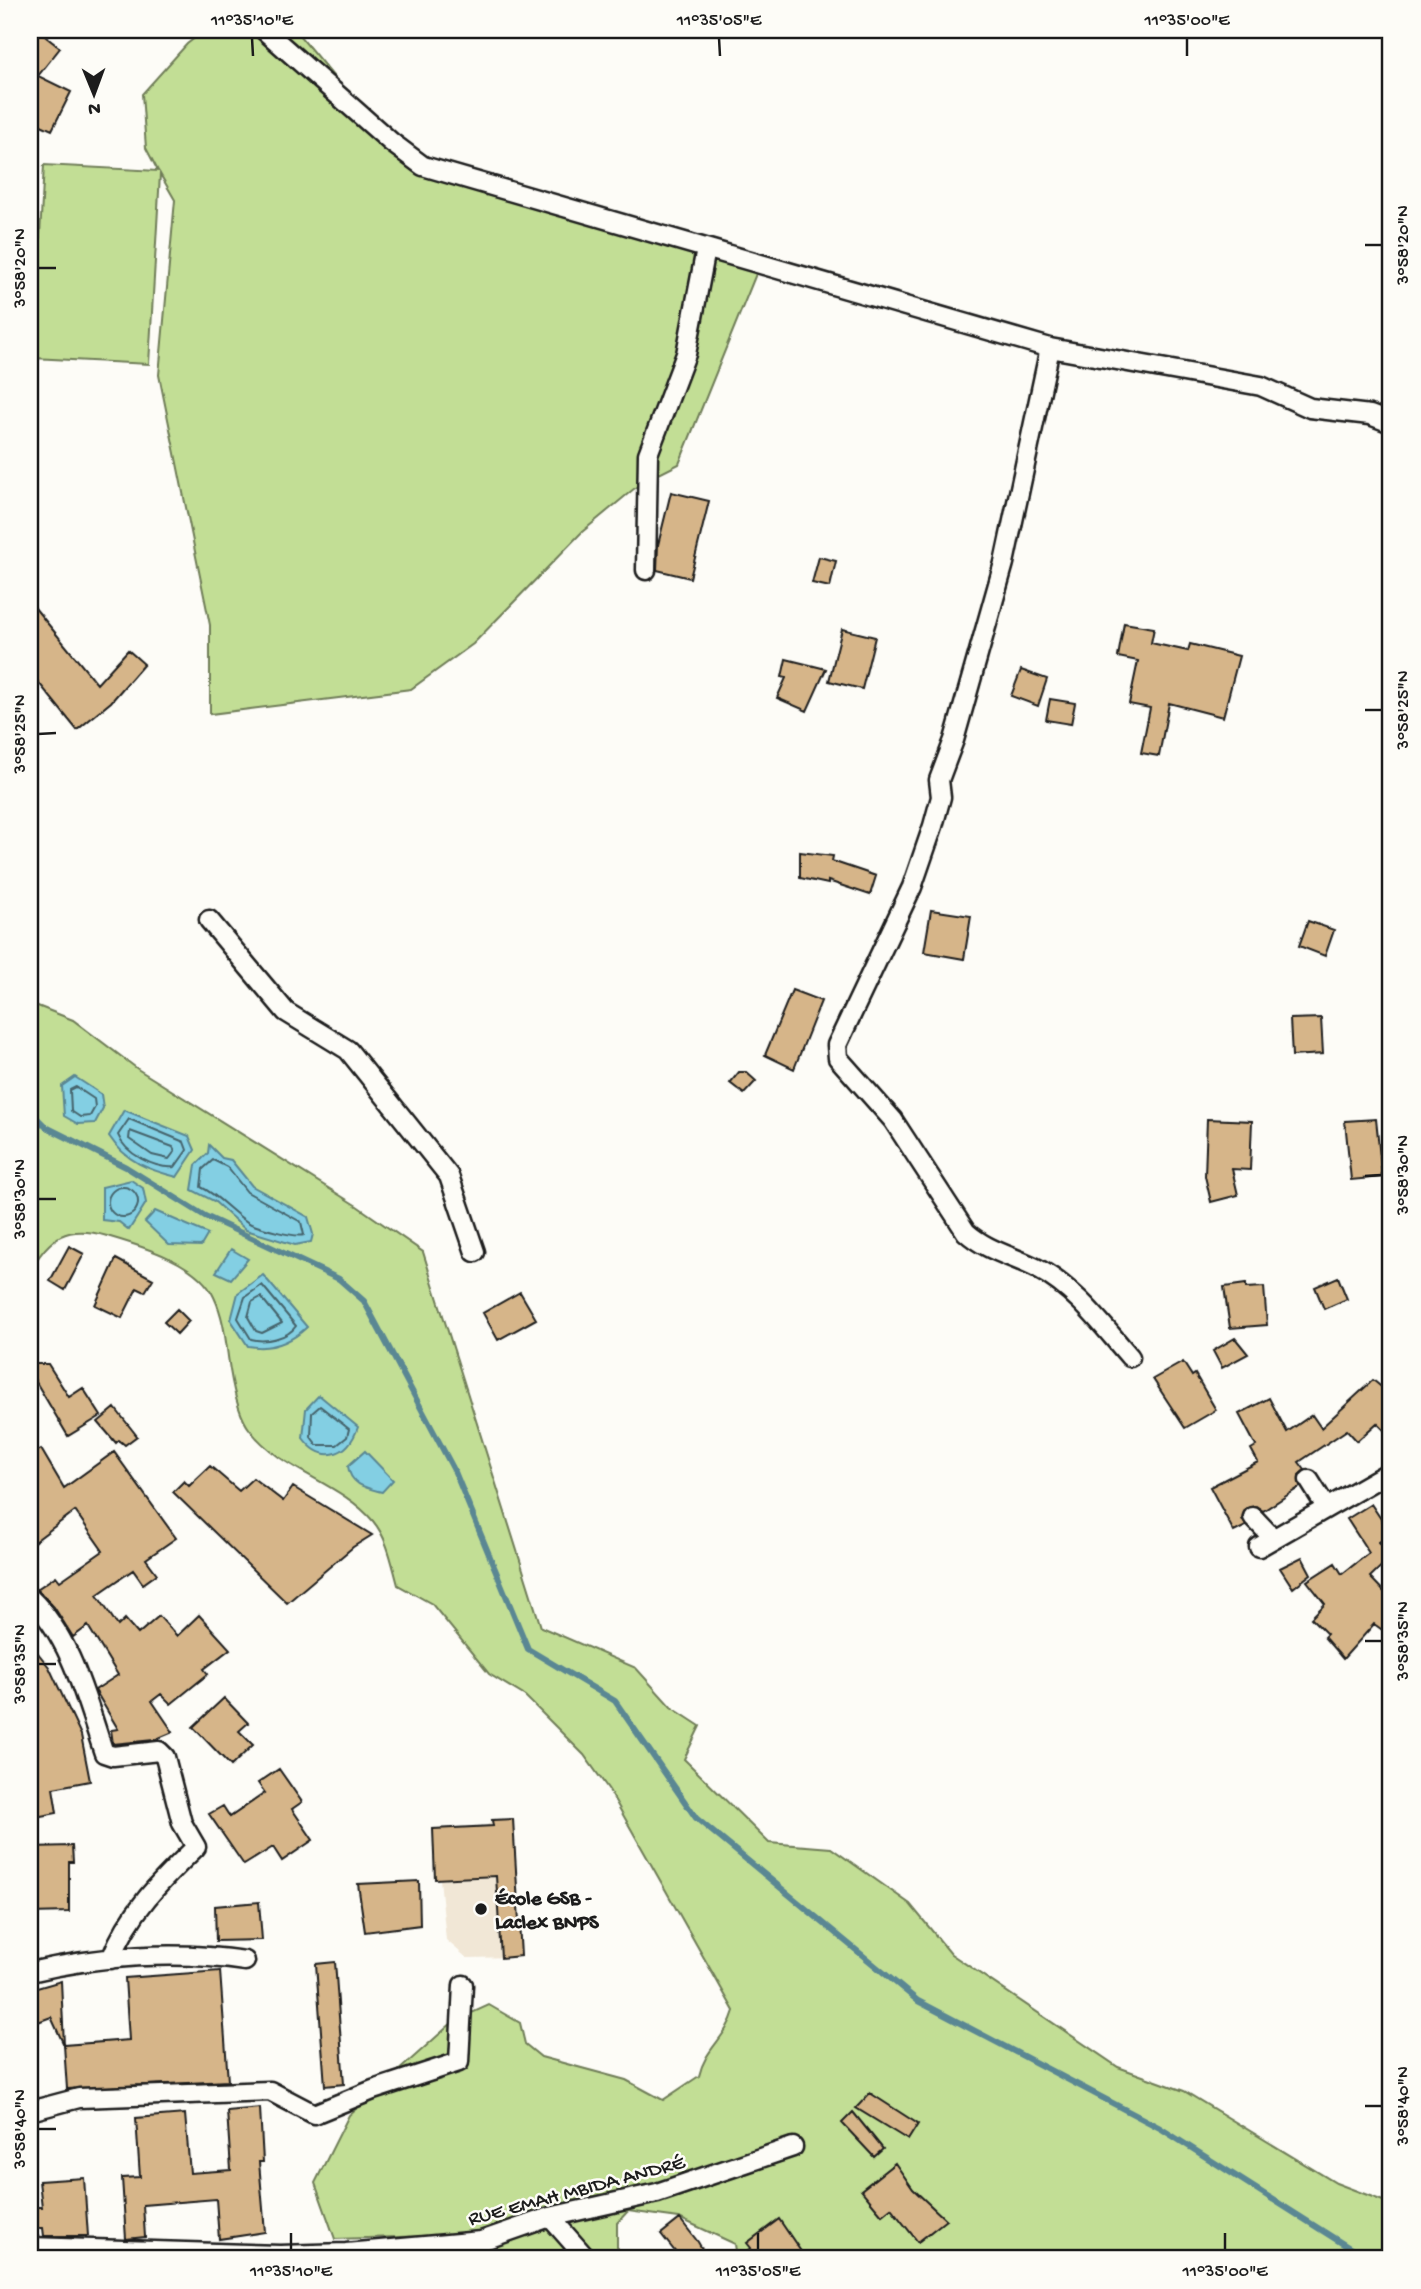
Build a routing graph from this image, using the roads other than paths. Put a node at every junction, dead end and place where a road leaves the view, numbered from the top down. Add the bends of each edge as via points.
1 (264, 30) edge
2 (706, 249) junction
3 (1050, 348) junction
4 (1391, 423) edge
5 (646, 570) dead end
6 (209, 920) dead end
7 (475, 1252) dead end
8 (1130, 1357) dead end
9 (1391, 1471) edge
10 (1309, 1480) dead end
11 (1326, 1507) junction
12 (1253, 1517) dead end
13 (30, 1598) edge
14 (111, 1959) junction
15 (245, 1961) dead end
16 (30, 1972) edge
17 (463, 1985) dead end
18 (30, 2110) edge
19 (793, 2147) dead end
20 (550, 2217) junction
21 (30, 2248) edge
22 (280, 2257) edge
23 (587, 2259) edge

1 - 2 street via 424,166
2 - 3 street
2 - 5 street via 686,354 648,454
3 - 4 street via 1261,386 1310,408 1370,415
3 - 8 street via 1004,563 939,780 941,797 933,826 912,887 837,1045 838,1058 893,1120 967,1232 979,1243 1064,1285
6 - 7 street via 286,1012 348,1050 449,1176
9 - 11 street
10 - 11 street
11 - 12 street via 1266,1542
13 - 14 street via 46,1614 88,1699 104,1753 159,1751 165,1757 182,1823 196,1847 147,1895
14 - 15 street
14 - 16 street
17 - 18 street via 459,2062 314,2114 270,2091 79,2098
19 - 20 street, RUE EMAH MBIDA ANDRÉ via 657,2193
20 - 22 street, RUE EMAH MBIDA ANDRÉ via 481,2241
20 - 23 street
21 - 22 street, RUE EMAH MBIDA ANDRÉ

